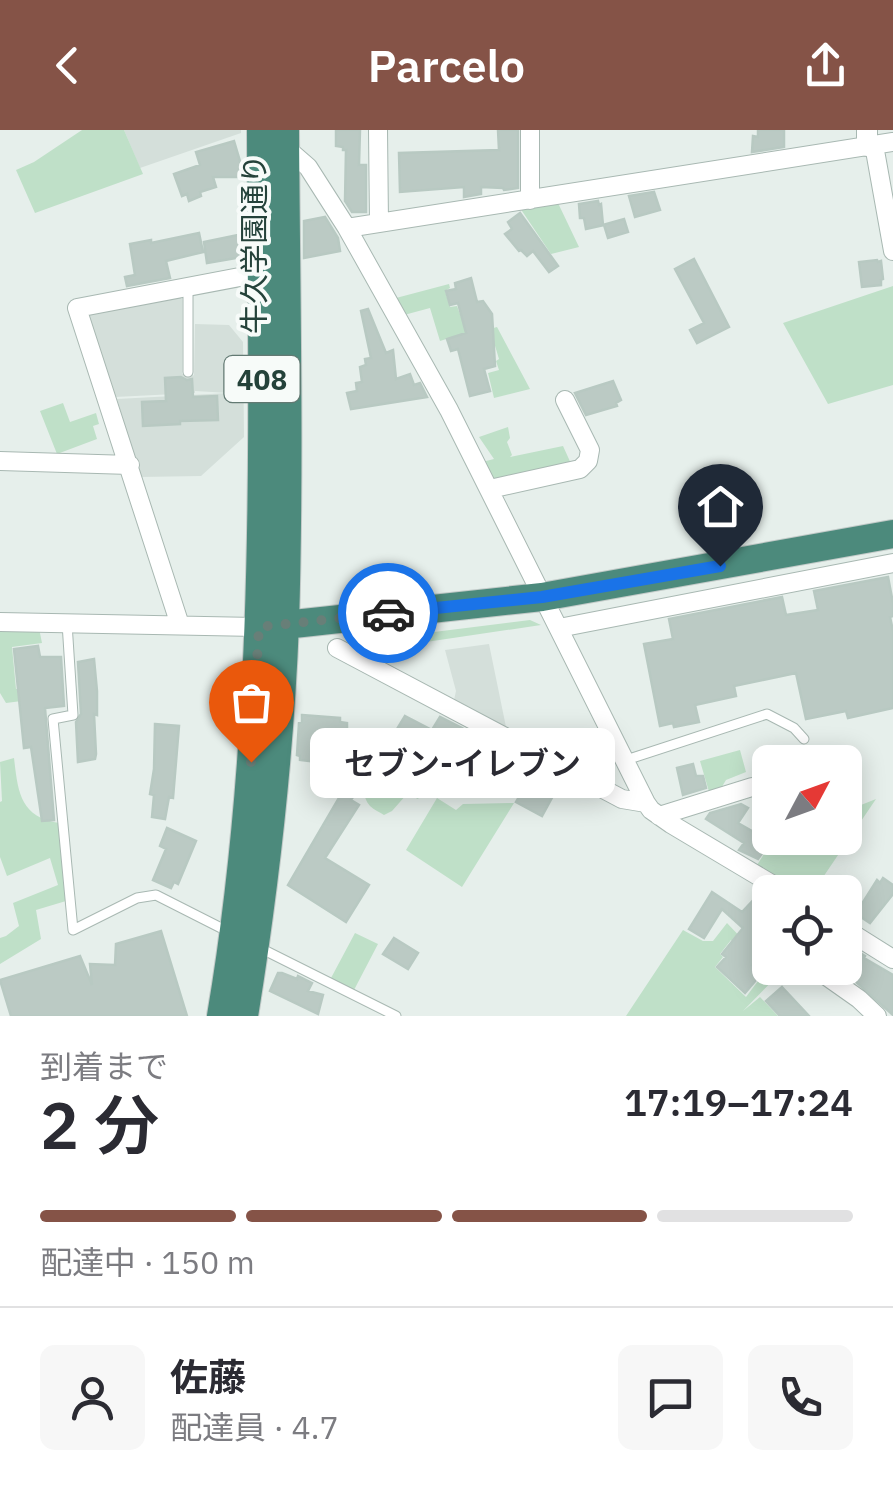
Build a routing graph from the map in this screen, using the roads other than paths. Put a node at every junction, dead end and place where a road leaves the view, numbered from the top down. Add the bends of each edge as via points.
1 (261, 130) edge
2 (378, 130) edge
3 (530, 130) edge
4 (285, 139) edge
5 (875, 140) edge
6 (530, 200) junction
7 (378, 222) junction
8 (347, 228) junction
9 (893, 251) edge
10 (262, 273) junction
11 (188, 286) junction
12 (188, 372) dead end
13 (565, 400) dead end
14 (0, 461) edge
15 (130, 465) junction
16 (490, 489) junction
17 (893, 534) edge
18 (893, 563) edge
19 (542, 597) junction
20 (0, 622) edge
21 (67, 623) junction
22 (180, 625) junction
23 (272, 626) junction
24 (559, 628) junction
25 (337, 648) dead end
26 (804, 739) dead end
27 (626, 760) junction
28 (752, 787) dead end
29 (652, 809) junction
30 (752, 875) edge
31 (244, 940) junction
32 (862, 940) edge
33 (893, 959) edge
34 (839, 985) edge
35 (220, 1016) edge
36 (244, 1016) edge
37 (396, 1016) edge
38 (877, 1016) edge

1 - 10 highway, 牛久学園通り / 408
2 - 7 street
3 - 6 street
4 - 8 street
4 - 23 highway, 牛久学園通り / 408 via 287,446
5 - 6 street
5 - 9 street
6 - 7 street
7 - 8 street
8 - 16 street
10 - 11 street
10 - 23 highway, 牛久学園通り / 408 via 262,453
11 - 12 lane
11 - 15 street via 77,308
13 - 16 street via 590,450 588,461 580,469
14 - 15 street
15 - 22 street
16 - 19 street
17 - 19 highway
18 - 24 street
19 - 23 highway
19 - 24 street
20 - 21 street
21 - 22 street
21 - 31 lane via 74,715 53,718 73,930 156,894
22 - 23 street
23 - 31 highway, 牛久学園通り / 408 via 246,826
24 - 27 street
25 - 29 street
26 - 27 lane via 767,714
27 - 29 street
28 - 29 street
29 - 30 street
31 - 35 highway, 牛久学園通り / 408
31 - 36 highway, 牛久学園通り / 408
31 - 37 lane
32 - 33 street
34 - 38 street

